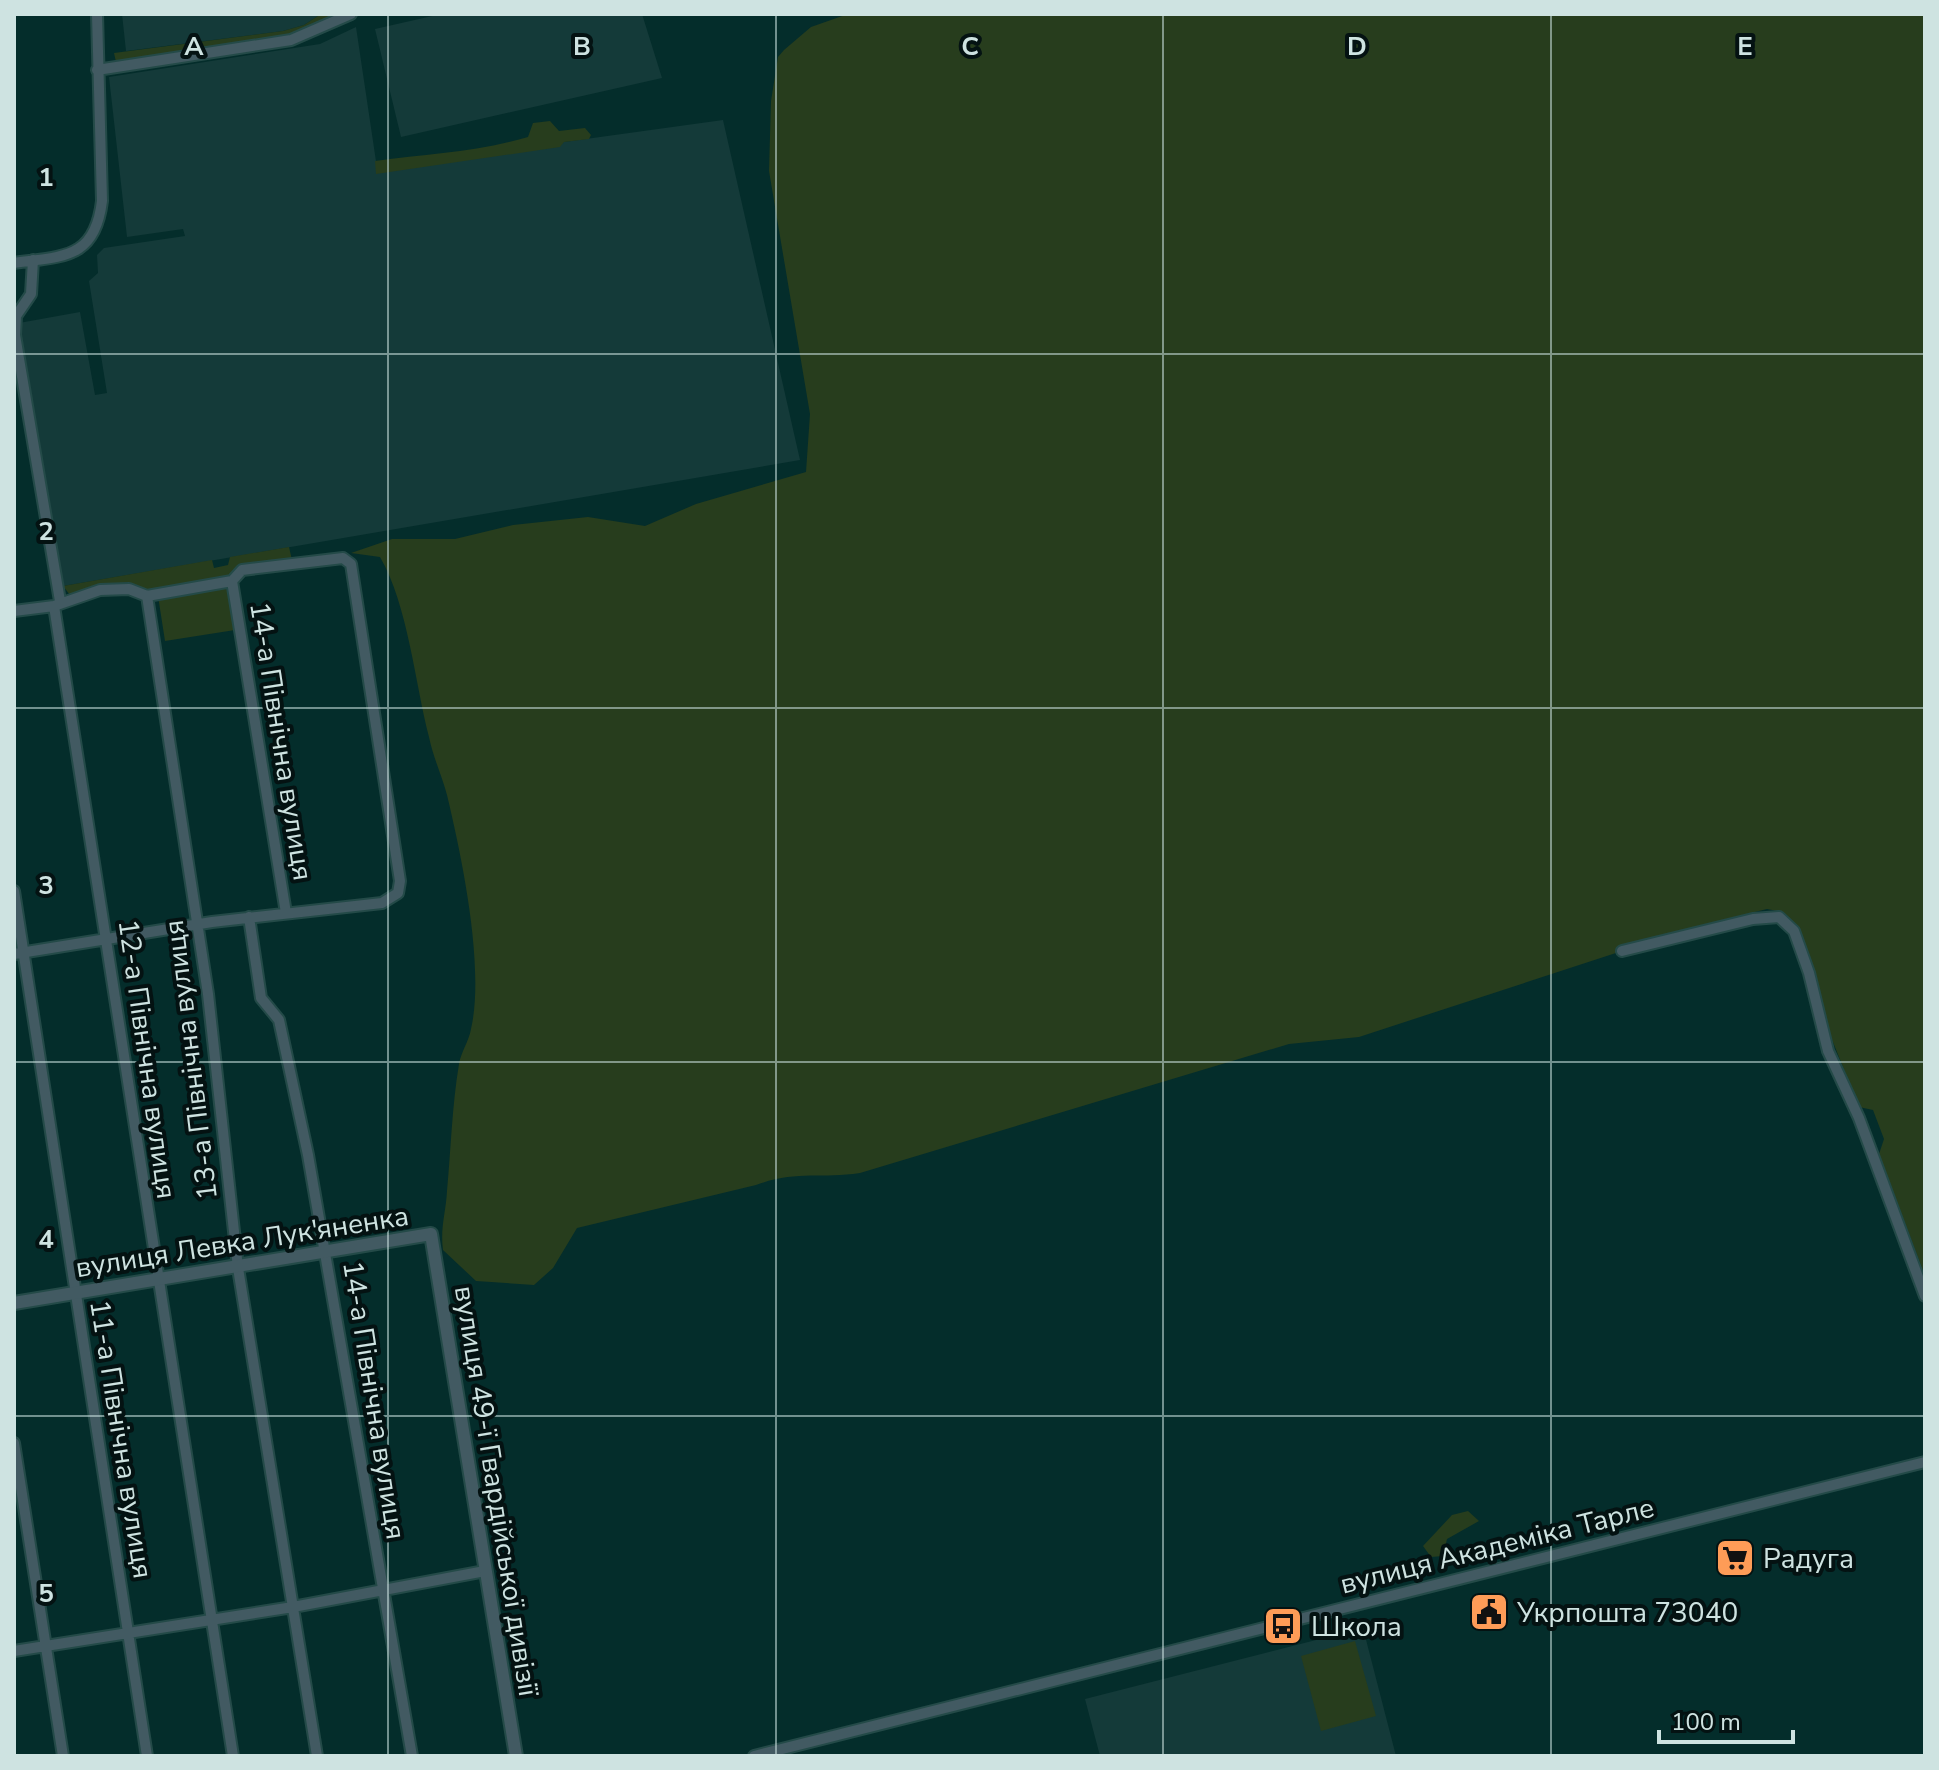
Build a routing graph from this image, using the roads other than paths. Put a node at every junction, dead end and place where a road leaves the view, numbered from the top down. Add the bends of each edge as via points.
1 (97, 14) edge
2 (351, 14) edge
3 (97, 70) junction
4 (33, 260) junction
5 (14, 263) edge
6 (233, 578) junction
7 (147, 596) junction
8 (57, 603) junction
9 (14, 611) edge
10 (14, 891) edge
11 (286, 913) junction
12 (249, 917) junction
13 (198, 925) junction
14 (106, 939) junction
15 (1622, 951) dead end
16 (19, 953) edge
17 (431, 1234) joint
18 (327, 1253) junction
19 (238, 1268) junction
20 (156, 1279) junction
21 (75, 1293) junction
22 (1925, 1296) edge
23 (14, 1303) edge
24 (14, 1443) edge
25 (1925, 1462) edge
26 (485, 1571) junction
27 (382, 1590) junction
28 (293, 1607) junction
29 (211, 1619) junction
30 (128, 1633) junction
31 (46, 1647) junction
32 (14, 1651) edge
33 (63, 1756) edge
34 (147, 1756) edge
35 (233, 1756) edge
36 (317, 1756) edge
37 (412, 1756) edge
38 (516, 1756) edge
39 (754, 1756) edge

1 - 3 street
2 - 3 street via 291,40
3 - 4 street via 102,201 98,228 80,250
4 - 5 street
4 - 8 street, 12-а Північна вулиця via 31,294 16,316 15,335
6 - 7 street
6 - 11 street, 14-а Північна вулиця
6 - 11 street via 242,570 346,559 351,564 400,888 382,903
7 - 8 street via 116,588
7 - 13 street, 13-а Північна вулиця
8 - 9 street
8 - 14 street, 12-а Північна вулиця
10 - 16 street, 11-а Північна вулиця
11 - 12 street
12 - 13 street
12 - 18 street, 14-а Північна вулиця via 261,998 279,1020
13 - 14 street
13 - 19 street, 13-а Північна вулиця
14 - 16 street
14 - 20 street, 12-а Північна вулиця
15 - 22 street via 1753,919 1779,917 1794,931 1828,1051 1859,1118
16 - 21 street, 11-а Північна вулиця
17 - 18 street, вулиця Левка Лук'яненка
17 - 26 street, вулиця 49-ї Гвардійської дивізії
18 - 19 street, вулиця Левка Лук'яненка
18 - 27 street, 14-а Північна вулиця
19 - 20 street, вулиця Левка Лук'яненка
19 - 28 street, 13-а Північна вулиця
20 - 21 street, вулиця Левка Лук'яненка
20 - 29 street, 12-а Північна вулиця
21 - 23 street, вулиця Левка Лук'яненка
21 - 30 street, 11-а Північна вулиця
24 - 31 street
25 - 39 street, вулиця Академіка Тарле
26 - 27 street
26 - 38 street, вулиця 49-ї Гвардійської дивізії
27 - 28 street
27 - 37 street, 14-а Північна вулиця
28 - 29 street
28 - 36 street, 13-а Північна вулиця
29 - 30 street
29 - 35 street, 12-а Північна вулиця
30 - 31 street
30 - 34 street, 11-а Північна вулиця
31 - 32 street
31 - 33 street

